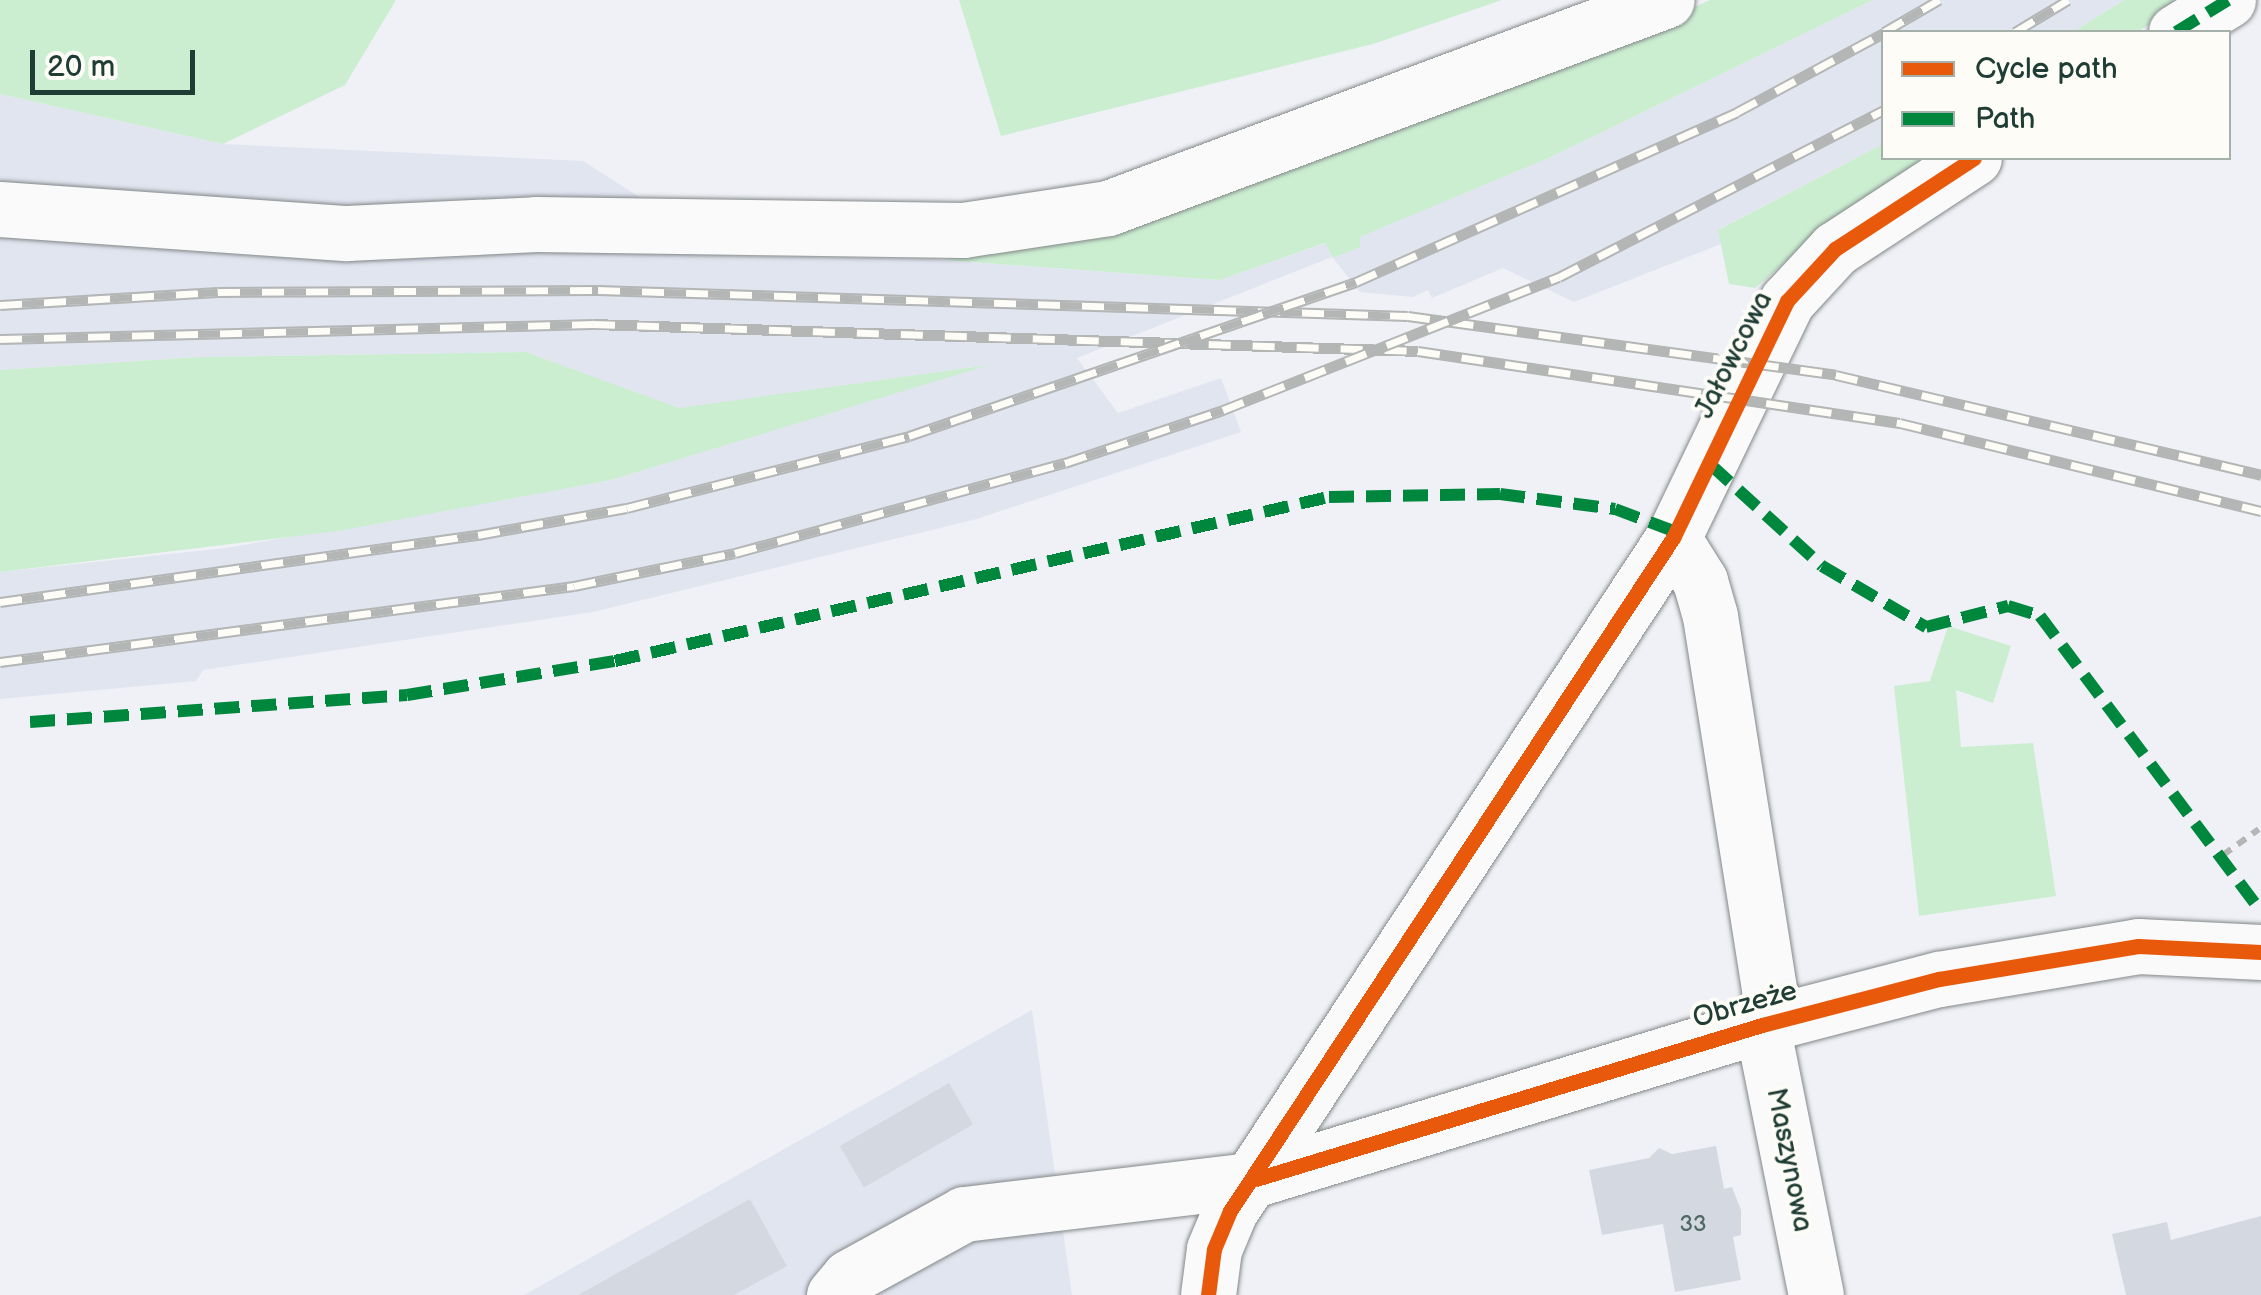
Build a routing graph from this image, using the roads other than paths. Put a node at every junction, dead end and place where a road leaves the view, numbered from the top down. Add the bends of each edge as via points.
1 (1667, 0) edge
2 (2228, 0) edge
3 (2179, 30) edge
4 (1971, 160) edge
5 (0, 209) edge
6 (1673, 538) junction
7 (2261, 952) edge
8 (1762, 1025) junction
9 (1256, 1179) junction
10 (834, 1295) edge
11 (1208, 1295) edge
12 (1816, 1295) edge

1 - 5 street via 1108,208 963,230 536,224 346,234
2 - 3 street
4 - 6 street, Jałowcowa via 1835,248 1787,301
6 - 8 street via 1700,581 1710,616 1770,995
6 - 9 street, Jałowcowa
7 - 8 street, Obrzeże via 2138,946 1939,979
8 - 9 street, Obrzeże
8 - 12 street, Maszynowa
9 - 10 street, Obrzeże via 964,1214 849,1277
9 - 11 street, Jałowcowa via 1214,1249

